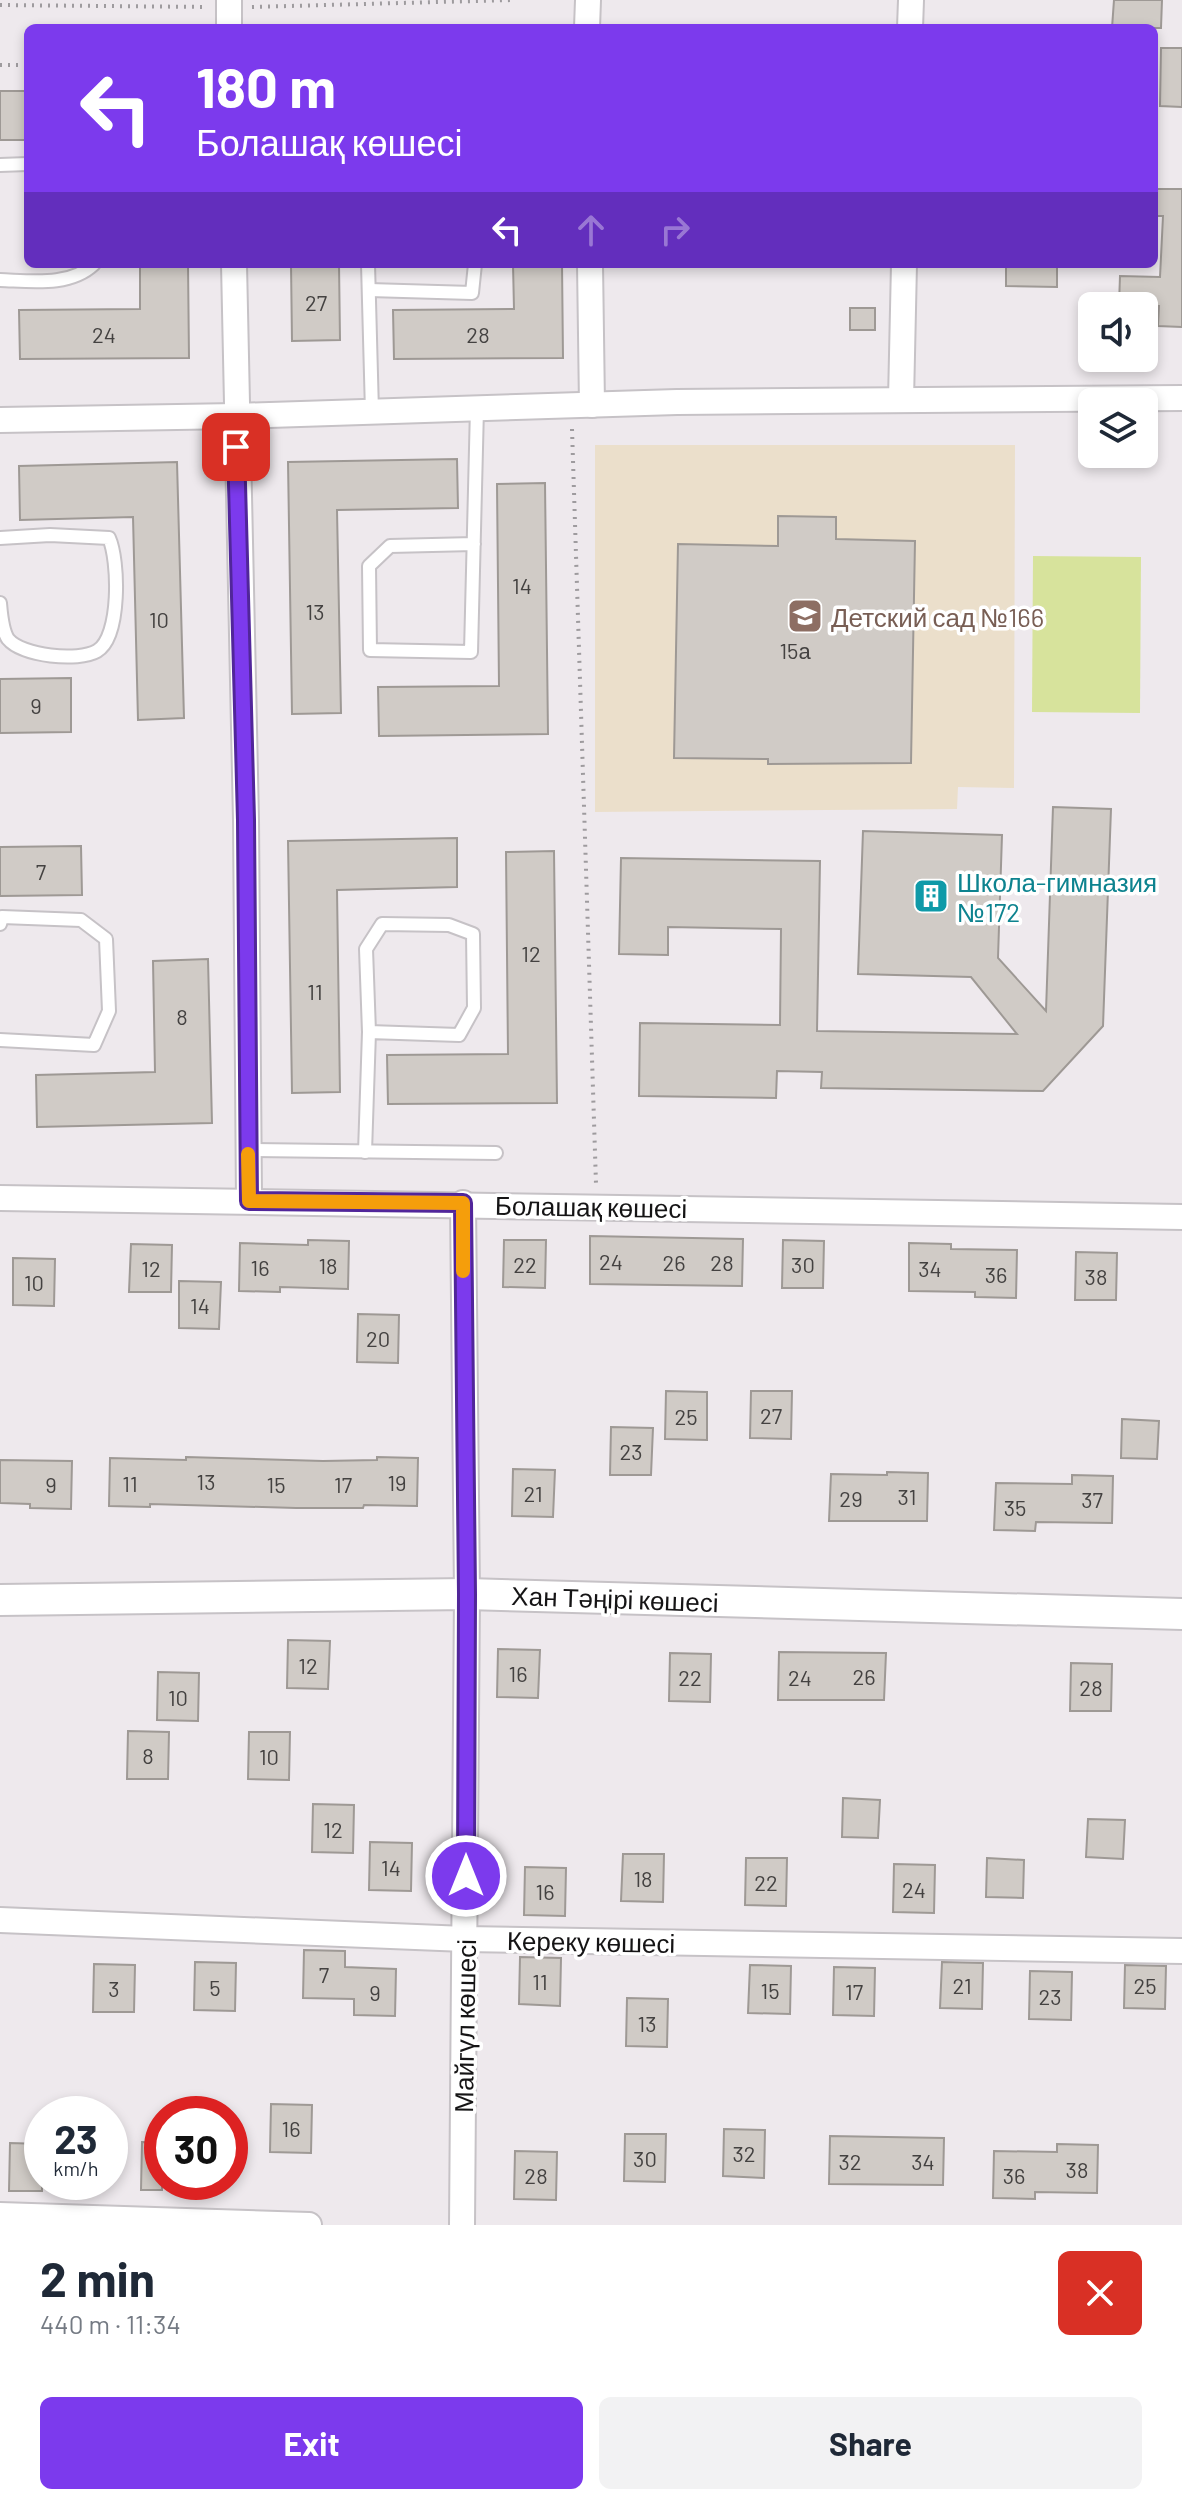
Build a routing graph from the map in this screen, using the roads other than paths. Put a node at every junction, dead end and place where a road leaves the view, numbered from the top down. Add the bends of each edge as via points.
1 (588, 0) edge
2 (911, 0) edge
3 (587, 24) edge
4 (910, 24) edge
5 (24, 164) edge
6 (0, 165) edge
7 (90, 268) edge
8 (234, 268) edge
9 (368, 268) edge
10 (475, 268) edge
11 (590, 268) edge
12 (904, 268) edge
13 (0, 280) edge
14 (369, 290) junction
15 (1182, 398) edge
16 (901, 400) junction
17 (581, 405) junction
18 (477, 408) junction
19 (372, 412) junction
20 (236, 416) junction
21 (0, 420) edge
22 (0, 538) edge
23 (474, 544) junction
24 (0, 603) edge
25 (0, 924) edge
26 (369, 1032) junction
27 (0, 1040) edge
28 (248, 1150) junction
29 (365, 1152) junction
30 (496, 1153) dead end
31 (0, 1198) edge
32 (249, 1201) junction
33 (463, 1203) junction
34 (1182, 1217) edge
35 (467, 1594) junction
36 (0, 1600) edge
37 (1182, 1614) edge
38 (0, 1920) edge
39 (465, 1939) junction
40 (1182, 1951) edge
41 (0, 2215) edge
42 (309, 2225) edge
43 (462, 2225) edge

1 - 3 street
2 - 4 street
5 - 6 lane
7 - 13 lane via 46,282
8 - 20 street
9 - 14 lane
10 - 14 lane via 472,293
11 - 17 street
12 - 16 street
14 - 19 lane
15 - 16 street
16 - 17 street
17 - 18 street
18 - 19 street
18 - 23 lane
19 - 20 street
20 - 21 street
20 - 28 street
22 - 24 lane via 109,538 117,595 108,638 99,651 82,656 18,648 6,637
23 - 23 lane via 471,652 370,650 369,566 390,546
25 - 27 lane via 2,917 81,920 106,939 109,1011 94,1045
26 - 26 lane via 366,949 382,924 449,925 473,934 474,1008 459,1035
26 - 29 lane
28 - 29 lane
28 - 32 street
29 - 30 lane
31 - 32 street, Болашақ көшесі
32 - 33 street, Болашақ көшесі
33 - 34 street, Болашақ көшесі
33 - 35 street, Майгүл көшесі
35 - 36 street, Хан Тәңірі көшесі
35 - 37 street, Хан Тәңірі көшесі
35 - 39 street, Майгүл көшесі
38 - 39 street, Кереку көшесі
39 - 40 street, Кереку көшесі
39 - 43 street, Майгүл көшесі
41 - 42 street

